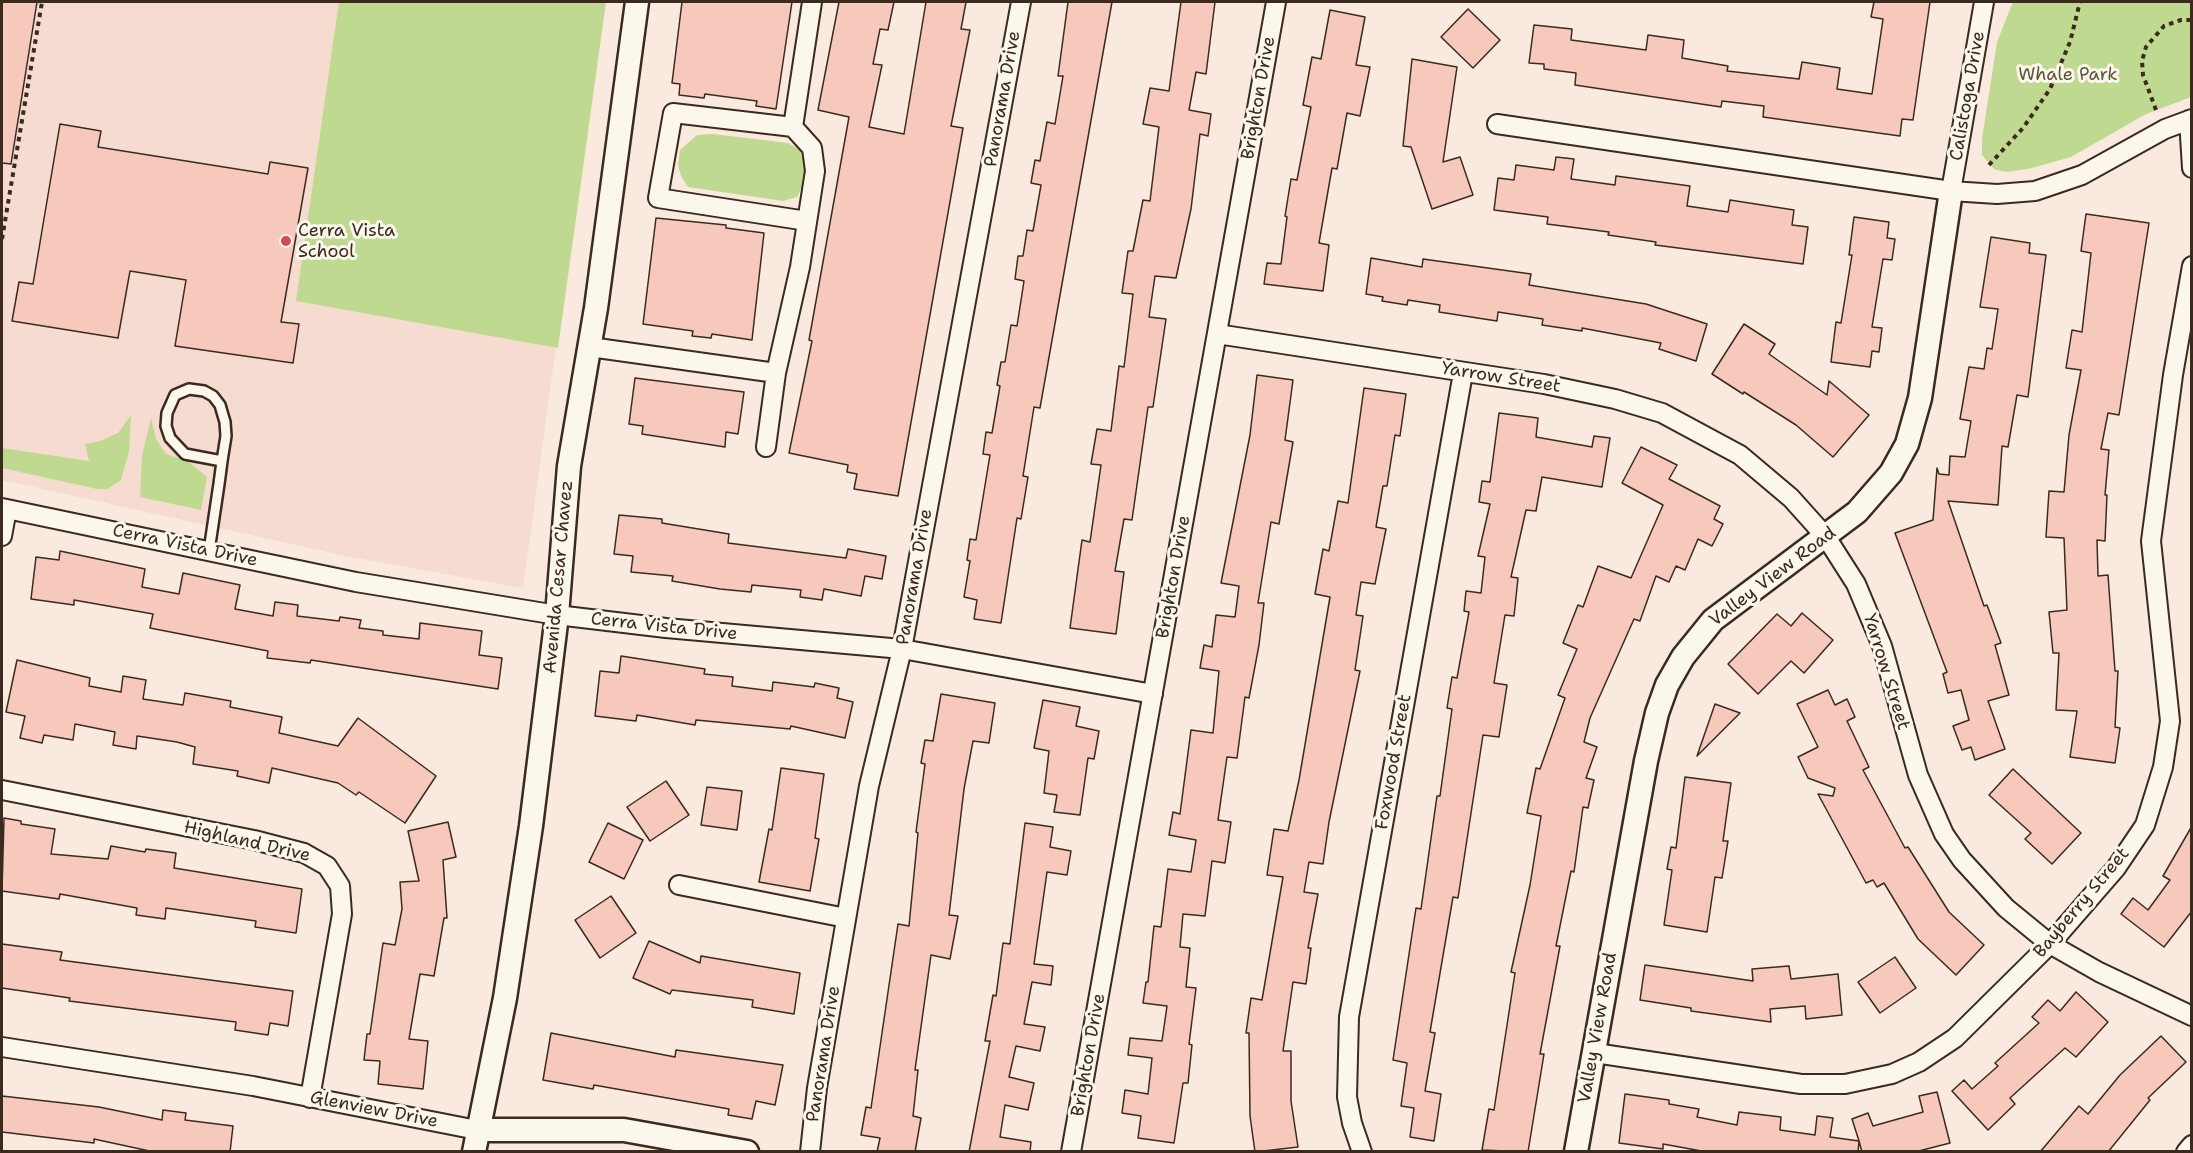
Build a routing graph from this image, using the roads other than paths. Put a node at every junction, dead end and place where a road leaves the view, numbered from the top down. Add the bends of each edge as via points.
1 (637, 2) edge
2 (812, 2) edge
3 (1021, 2) edge
4 (1275, 2) edge
5 (1984, 2) edge
6 (2190, 120) edge
7 (1497, 124) dead end
8 (793, 127) junction
9 (2192, 168) edge
10 (1951, 191) junction
11 (807, 220) junction
12 (2192, 266) edge
13 (1217, 334) junction
14 (590, 347) junction
15 (776, 373) junction
16 (1463, 373) junction
17 (766, 447) dead end
18 (222, 461) junction
19 (4, 509) edge
20 (2, 536) edge
21 (1826, 537) junction
22 (209, 551) junction
23 (557, 615) junction
24 (902, 649) junction
25 (1153, 694) junction
26 (2, 790) edge
27 (679, 885) dead end
28 (846, 918) junction
29 (2049, 944) junction
30 (2192, 1016) edge
31 (2, 1047) edge
32 (1595, 1053) junction
33 (310, 1098) junction
34 (476, 1141) edge
35 (2192, 1145) edge
36 (747, 1152) edge
37 (810, 1152) edge
38 (1071, 1152) edge
39 (1362, 1152) edge
40 (1576, 1152) edge
41 (2186, 1152) edge

1 - 14 street, Avenida Cesar Chavez
2 - 8 street
3 - 24 street, Panorama Drive
4 - 13 street, Brighton Drive
5 - 10 street, Calistoga Drive
6 - 9 street
6 - 10 street via 2165,129 2082,175 2046,188 2007,194
7 - 10 street
8 - 11 street via 812,148 815,171
8 - 11 street via 673,113 658,198
10 - 21 street, Valley View Road via 1920,398 1906,444 1892,473 1877,491
11 - 15 street
12 - 29 street, Bayberry Street via 2151,541 2170,721 2163,767 2145,825 2116,868
13 - 16 street, Yarrow Street
13 - 25 street, Brighton Drive
14 - 15 street
14 - 23 street, Avenida Cesar Chavez via 569,466
15 - 17 street
16 - 21 street, Yarrow Street via 1544,384 1662,413 1740,455 1791,498
16 - 39 street, Foxwood Street via 1349,1017 1347,1097
18 - 18 lane via 226,436 220,405 204,391 189,390 175,395 167,413 166,426 171,438 185,454
18 - 22 lane
19 - 20 street
19 - 22 street, Cerra Vista Drive
21 - 29 street, Yarrow Street via 1856,584 1873,621 1914,764 1944,834 1979,881
21 - 32 street, Valley View Road via 1713,620 1683,657 1667,685 1646,761
22 - 23 street, Cerra Vista Drive via 356,582
23 - 24 street, Cerra Vista Drive
23 - 34 street, Avenida Cesar Chavez via 531,826
24 - 25 street, Cerra Vista Drive
24 - 28 street, Panorama Drive via 869,786
25 - 38 street, Brighton Drive
26 - 33 street, Highland Drive via 254,840 304,852 327,866 340,886 342,914
27 - 28 street
28 - 37 street, Panorama Drive
29 - 30 street, Yarrow Street
29 - 32 street, Bayberry Street via 1955,1038 1919,1062 1878,1078 1845,1084 1801,1084
31 - 33 street, Glenview Drive
32 - 40 street, Valley View Road
33 - 34 street, Glenview Drive
34 - 36 street, Glenview Drive via 624,1130
35 - 41 street

